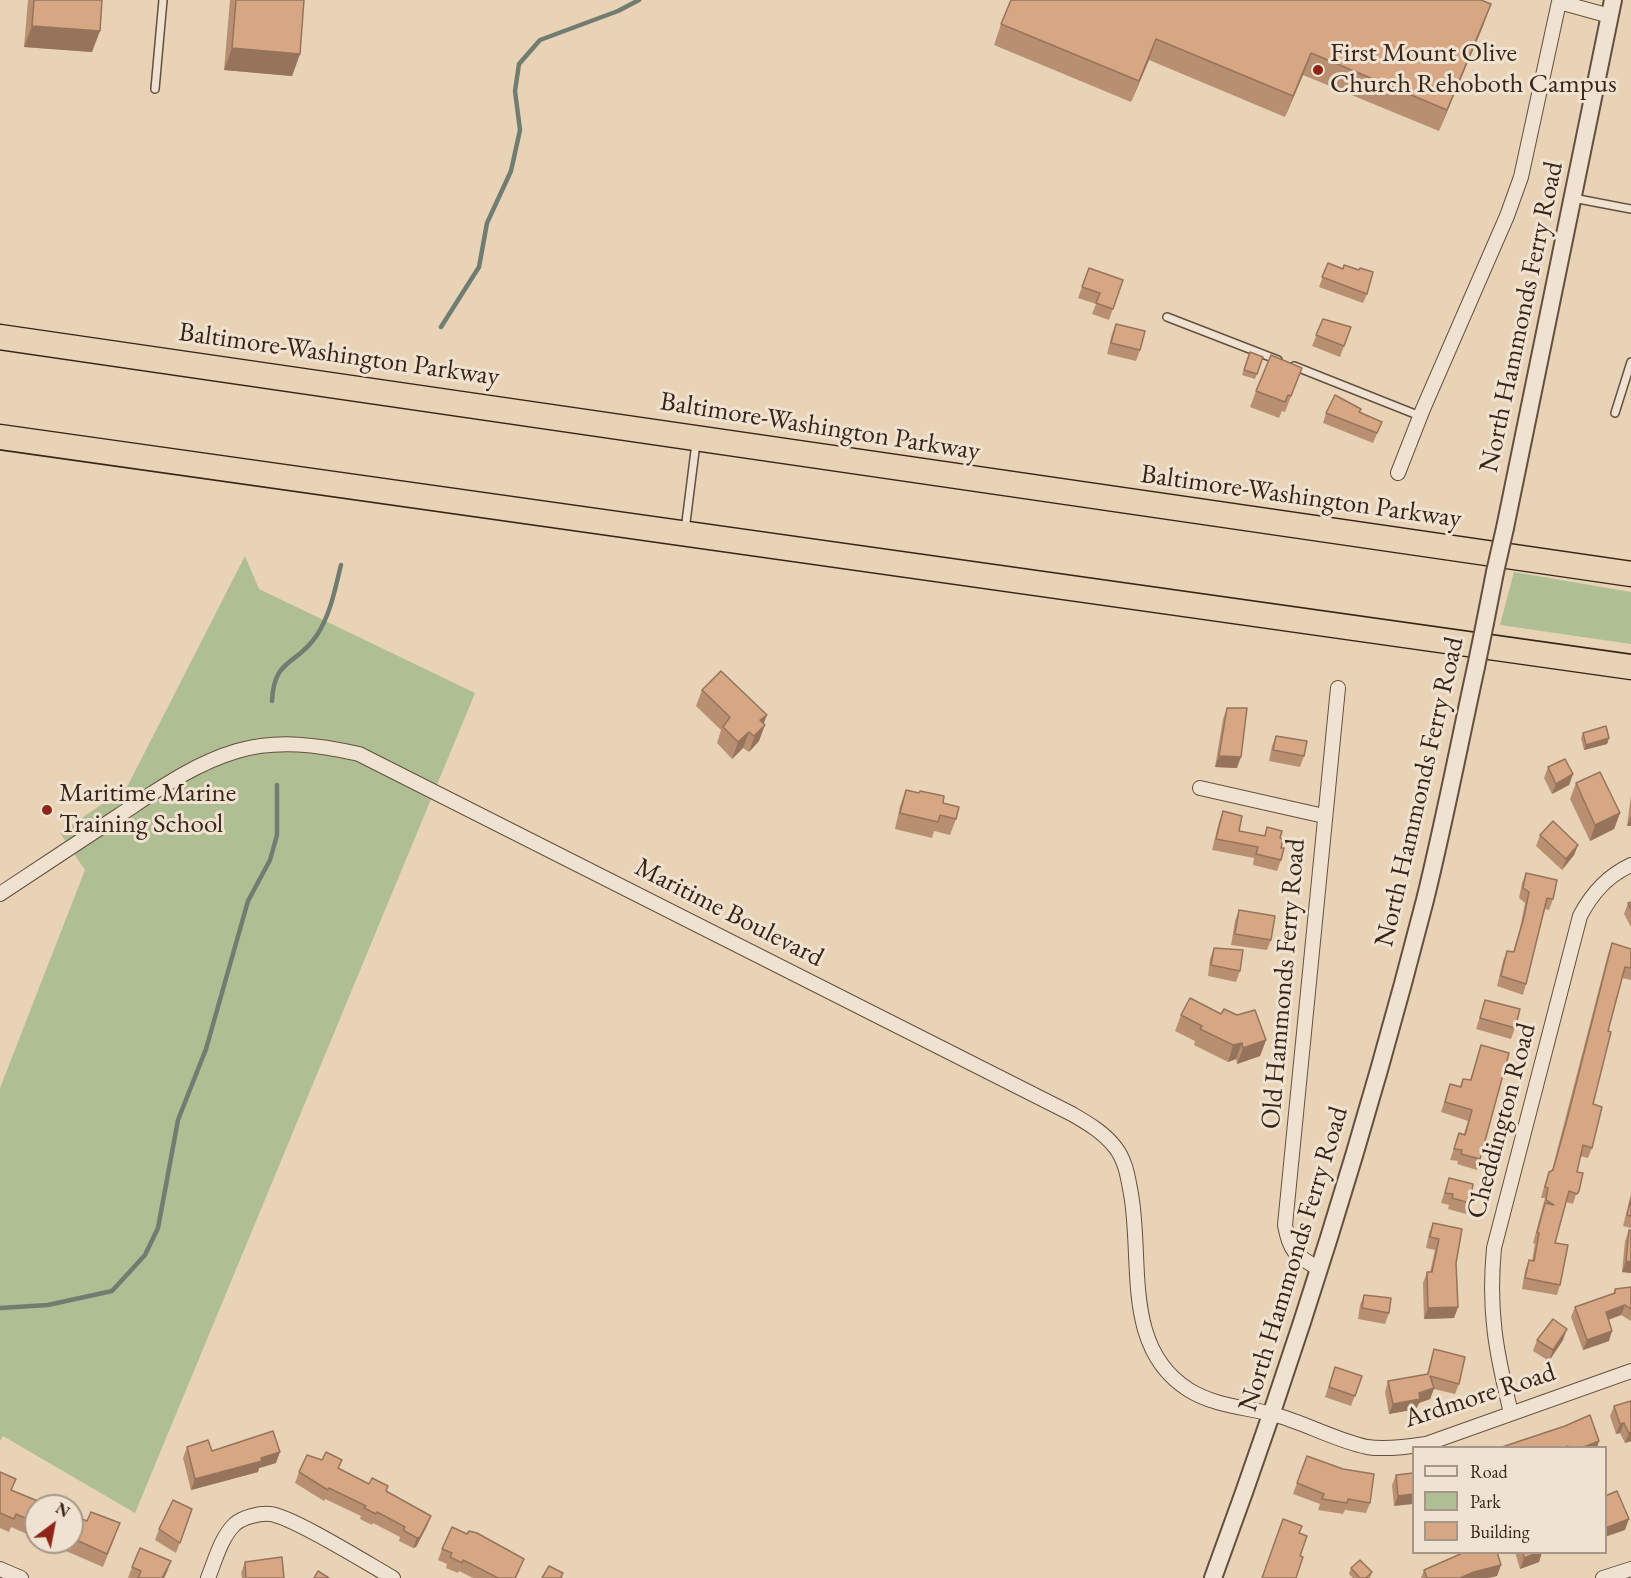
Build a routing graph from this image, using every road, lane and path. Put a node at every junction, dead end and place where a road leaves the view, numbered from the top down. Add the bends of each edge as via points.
1 (163, 0) edge
2 (1611, 8) edge
3 (154, 89) dead end
4 (1573, 198) junction
5 (1631, 208) edge
6 (1167, 317) dead end
7 (0, 337) edge
8 (1631, 362) edge
9 (1615, 413) dead end
10 (1420, 416) junction
11 (0, 437) edge
12 (697, 438) junction
13 (1398, 473) dead end
14 (684, 535) junction
15 (1631, 574) edge
16 (1631, 667) edge
17 (1338, 688) dead end
18 (1200, 788) dead end
19 (1324, 816) junction
20 (1631, 866) edge
21 (0, 894) edge
22 (1319, 1269) junction
23 (1631, 1371) edge
24 (1511, 1413) junction
25 (1273, 1414) junction
26 (0, 1569) edge
27 (1631, 1569) edge
28 (21, 1578) edge
29 (208, 1578) edge
30 (393, 1578) edge
31 (1213, 1578) edge
32 (1603, 1578) edge

1 - 3 lane
2 - 4 street, North Hammonds Ferry Road
2 - 10 street via 1559,2 1521,177
4 - 5 lane
4 - 22 street, North Hammonds Ferry Road, bridge via 1425,898 1359,1141
6 - 10 lane
7 - 12 highway, Baltimore-Washington Parkway
8 - 9 lane
10 - 13 street
11 - 14 highway
12 - 14 lane
12 - 15 highway, Baltimore-Washington Parkway
14 - 16 highway
17 - 19 street, Old Hammonds Ferry Road
18 - 19 street
19 - 22 street, Old Hammonds Ferry Road via 1285,1225 1288,1245 1296,1255
20 - 24 street, Cheddington Road via 1614,873 1580,916 1494,1248 1492,1328
21 - 25 street, Maritime Boulevard via 205,762 239,750 279,744 321,745 359,754 1100,1131 1116,1149 1127,1172 1134,1208 1145,1337 1155,1359 1191,1392 1223,1405
22 - 25 street, North Hammonds Ferry Road
23 - 24 street, Ardmore Road
24 - 25 street, Ardmore Road via 1426,1444 1378,1447 1331,1436
25 - 31 street, North Hammonds Ferry Road
26 - 28 street
27 - 32 street
29 - 30 street via 236,1524 271,1514

